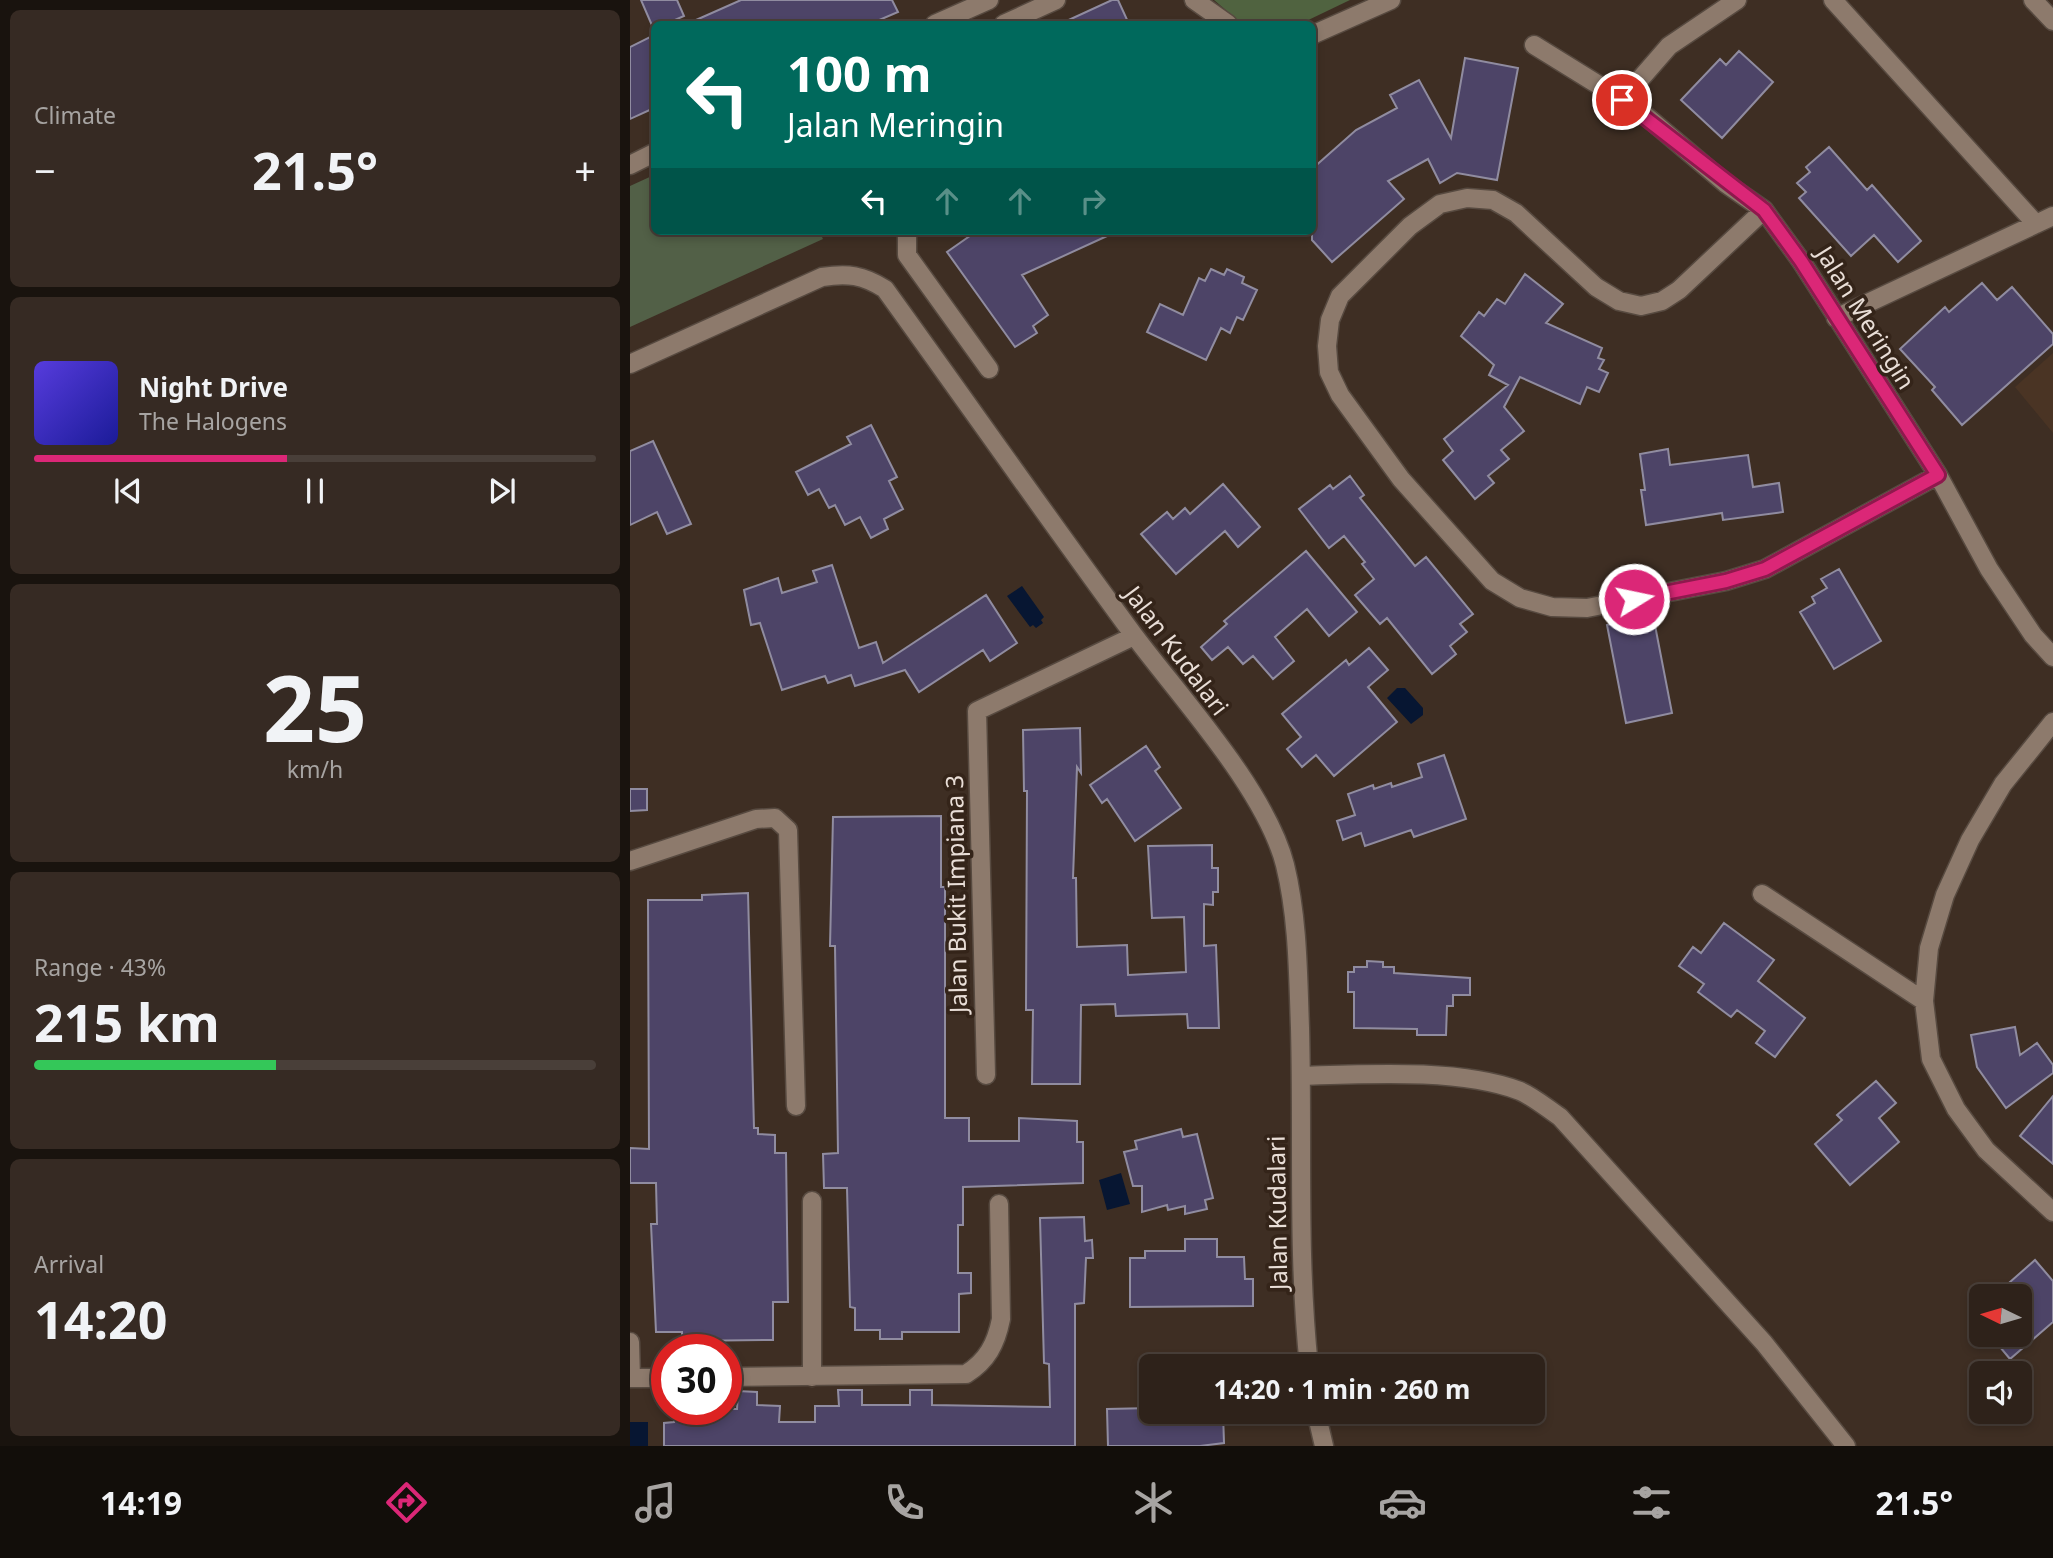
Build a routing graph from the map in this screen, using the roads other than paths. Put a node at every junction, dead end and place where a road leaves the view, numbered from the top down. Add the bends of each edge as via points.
1 (989, 0) edge
2 (1055, 0) edge
3 (1195, 0) edge
4 (1391, 0) edge
5 (1737, 0) edge
6 (1833, 0) edge
7 (2033, 0) edge
8 (942, 21) edge
9 (1010, 21) edge
10 (1202, 21) edge
11 (1224, 21) edge
12 (2053, 21) edge
13 (1316, 32) edge
14 (1534, 45) dead end
15 (1622, 100) junction
16 (651, 154) edge
17 (630, 165) edge
18 (1764, 210) junction
19 (2053, 216) edge
20 (2036, 224) junction
21 (907, 235) edge
22 (1836, 318) junction
23 (630, 364) edge
24 (989, 369) dead end
25 (1938, 475) junction
26 (1134, 636) junction
27 (2053, 657) edge
28 (2053, 722) edge
29 (630, 861) edge
30 (1762, 894) dead end
31 (1924, 1001) junction
32 (986, 1075) dead end
33 (1301, 1076) junction
34 (796, 1106) dead end
35 (811, 1201) dead end
36 (999, 1204) dead end
37 (2053, 1212) edge
38 (630, 1342) edge
39 (1308, 1354) edge
40 (742, 1377) edge
41 (813, 1377) junction
42 (630, 1378) edge
43 (651, 1378) edge
44 (1319, 1424) edge
45 (1324, 1446) edge
46 (1846, 1446) edge

1 - 8 street
2 - 9 street
3 - 10 street
3 - 11 street
4 - 13 street
5 - 15 street via 1669,46
6 - 20 street
7 - 12 street
14 - 15 street, Jalan Meringin
15 - 18 street, Jalan Meringin
16 - 17 street
18 - 22 street, Jalan Meringin
18 - 25 street via 1679,290 1662,301 1641,306 1619,301 1595,287 1517,213 1493,200 1467,198 1440,204 1410,226 1340,296 1328,333 1329,372 1340,395 1401,479 1492,580 1520,598 1552,607 1587,608 1765,569
19 - 20 street
20 - 22 street
21 - 24 street via 907,255
22 - 25 street, Jalan Meringin
23 - 26 street, Jalan Kudalari via 822,276 847,273 868,278 885,289
25 - 27 street, Jalan Meringin via 1989,569
26 - 32 street, Jalan Bukit Impiana 3 via 977,711
26 - 33 street, Jalan Kudalari via 1243,780 1273,834 1293,908
28 - 31 street via 2003,784 1970,840 1945,895 1929,948
29 - 34 street via 756,819 775,818 788,830
30 - 31 street
31 - 37 street via 1931,1059 1956,1109 1986,1150
33 - 39 street, Jalan Kudalari via 1301,1254
33 - 46 street via 1417,1075 1474,1081 1520,1091 1560,1117 1765,1343
35 - 41 street
36 - 41 street via 1001,1319 998,1337 981,1364 966,1374
38 - 42 street
40 - 41 street
42 - 43 street
44 - 45 street

